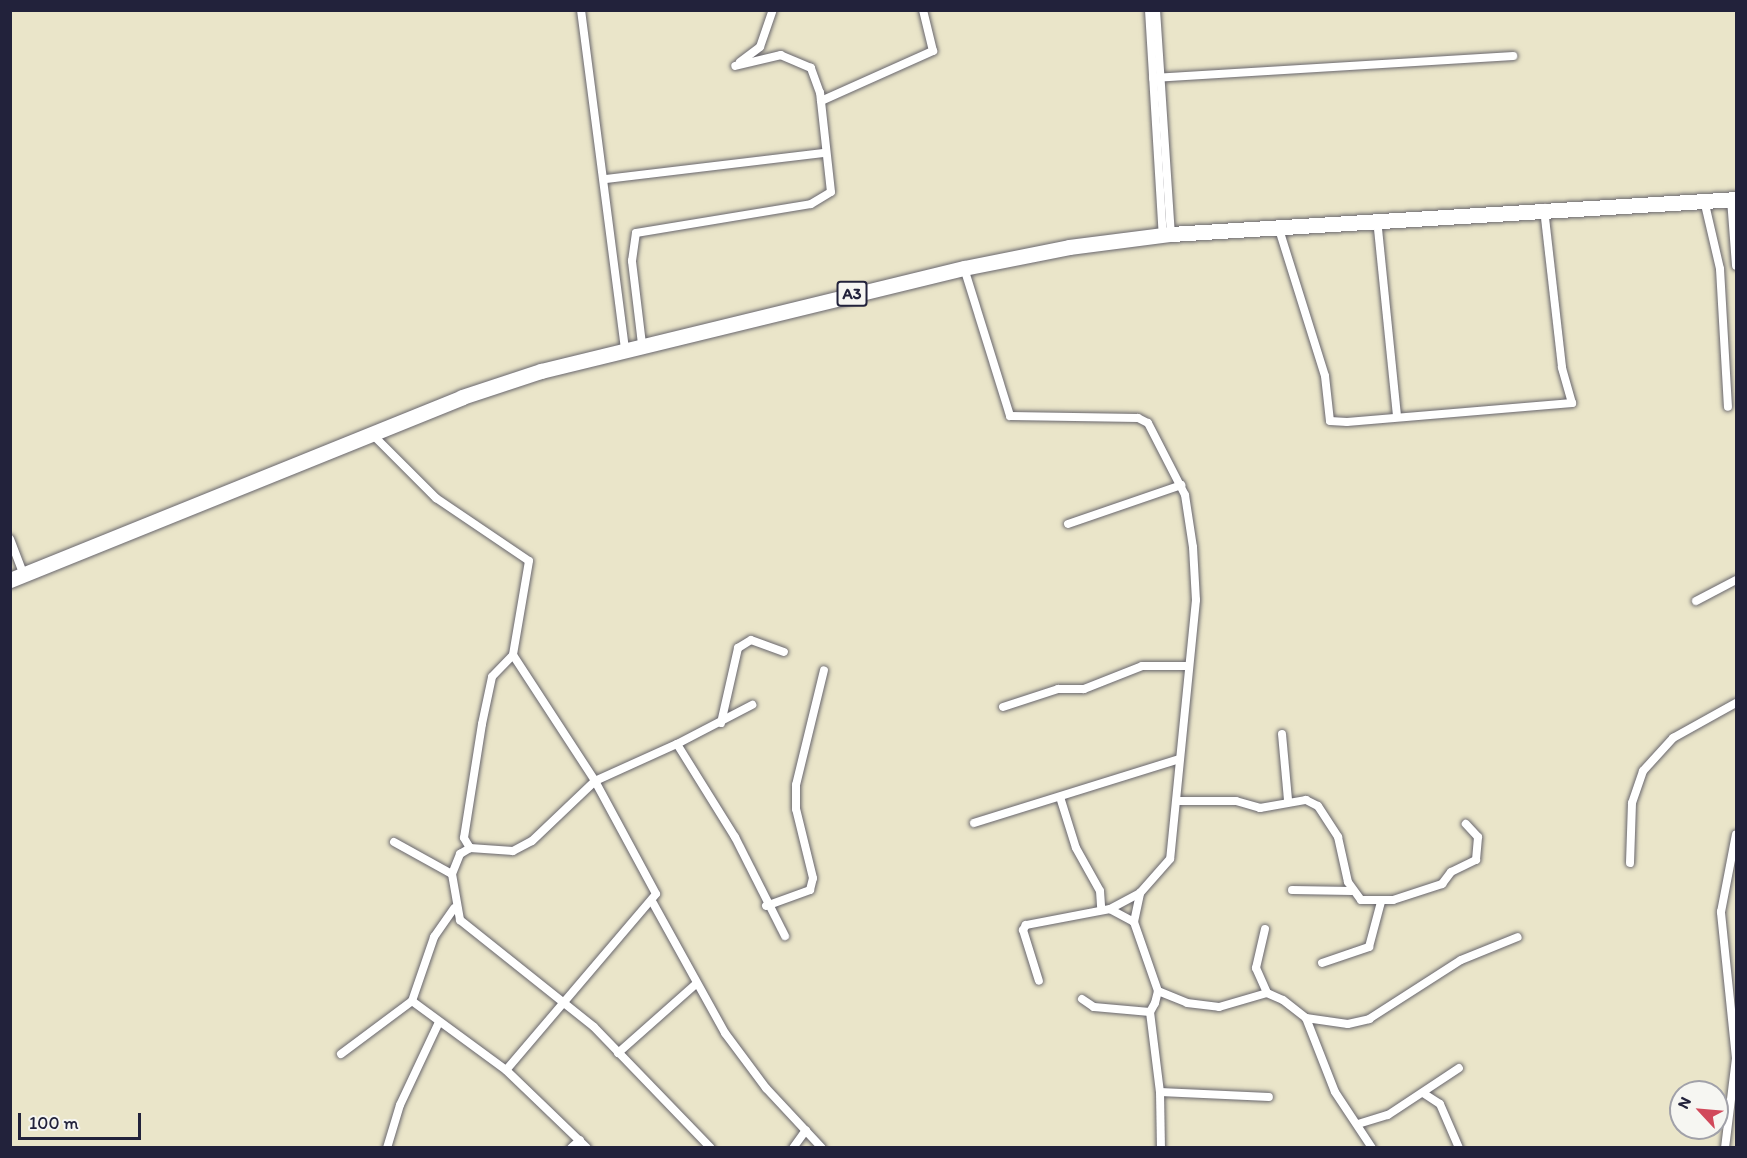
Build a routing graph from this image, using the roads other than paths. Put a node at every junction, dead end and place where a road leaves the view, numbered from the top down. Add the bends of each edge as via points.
1 (581, 10) edge
2 (773, 10) edge
3 (923, 10) edge
4 (1149, 10) edge
5 (1156, 10) edge
6 (1513, 56) dead end
7 (1156, 77) junction
8 (821, 101) junction
9 (825, 153) junction
10 (606, 179) junction
11 (1734, 199) edge
12 (1704, 201) junction
13 (1544, 208) junction
14 (1377, 219) junction
15 (1278, 226) junction
16 (1167, 235) junction
17 (1737, 266) edge
18 (964, 268) junction
19 (642, 344) junction
20 (625, 348) junction
21 (1728, 408) dead end
22 (1397, 415) junction
23 (372, 434) junction
24 (1180, 485) junction
25 (1068, 524) dead end
26 (10, 539) edge
27 (17, 577) edge
28 (1737, 580) edge
29 (1696, 601) dead end
30 (784, 652) dead end
31 (513, 655) junction
32 (1188, 666) junction
33 (824, 670) dead end
34 (1737, 703) edge
35 (752, 705) dead end
36 (1003, 707) dead end
37 (721, 723) junction
38 (1281, 734) dead end
39 (677, 744) junction
40 (1179, 759) junction
41 (595, 782) junction
42 (1060, 797) junction
43 (1288, 800) junction
44 (1177, 801) junction
45 (974, 823) dead end
46 (1466, 824) dead end
47 (1737, 834) edge
48 (394, 842) dead end
49 (470, 848) junction
50 (1630, 863) dead end
51 (452, 874) junction
52 (1292, 890) dead end
53 (1352, 891) junction
54 (1140, 893) junction
55 (1381, 902) junction
56 (653, 903) junction
57 (766, 906) junction
58 (1101, 907) junction
59 (454, 908) junction
60 (1110, 909) junction
61 (1134, 922) junction
62 (1265, 929) dead end
63 (785, 936) dead end
64 (1518, 937) dead end
65 (1322, 963) dead end
66 (1039, 981) dead end
67 (696, 984) junction
68 (1158, 991) junction
69 (1267, 993) junction
70 (1082, 999) dead end
71 (412, 1001) junction
72 (564, 1003) junction
73 (1150, 1012) junction
74 (1306, 1018) junction
75 (439, 1022) junction
76 (618, 1053) junction
77 (341, 1054) dead end
78 (1459, 1068) dead end
79 (506, 1070) junction
80 (1160, 1092) junction
81 (1423, 1093) junction
82 (1269, 1097) dead end
83 (1358, 1124) junction
84 (806, 1130) junction
85 (580, 1140) junction
86 (387, 1148) edge
87 (571, 1148) edge
88 (587, 1148) edge
89 (711, 1148) edge
90 (792, 1148) edge
91 (822, 1148) edge
92 (1161, 1148) edge
93 (1372, 1148) edge
94 (1459, 1148) edge
95 (1725, 1148) edge

1 - 10 street
2 - 8 street via 760,47 735,66 789,56 811,68
3 - 8 street via 933,51
4 - 7 street
5 - 7 street
6 - 7 street
7 - 16 street
8 - 9 street
9 - 10 street
9 - 19 street via 833,184 828,197 818,202 636,233 632,261
10 - 20 street
11 - 12 highway, A3
11 - 17 street
12 - 13 highway, A3
12 - 21 street via 1720,269
13 - 14 highway, A3
13 - 22 street via 1562,367 1572,403
14 - 15 highway, A3
14 - 22 street
15 - 16 highway, A3
15 - 22 street via 1325,376 1330,421
16 - 18 highway, A3 via 1069,247
18 - 19 highway, A3
18 - 24 street via 1010,416 1144,420
19 - 20 highway, A3
20 - 23 highway, A3 via 462,397
23 - 27 highway, A3
23 - 31 street via 436,498 528,561
24 - 25 street
24 - 32 street via 1196,600
26 - 27 street
28 - 29 street
30 - 37 street via 751,640 738,648
31 - 41 street
31 - 49 street via 492,677 464,838
32 - 36 street via 1142,666 1083,689 1058,689
32 - 40 street
33 - 57 street via 796,785 796,809 813,878 810,890
34 - 50 street via 1673,738 1643,771 1632,803
35 - 37 street
37 - 39 street
38 - 43 street
39 - 41 street
39 - 57 street via 735,837
40 - 42 street
40 - 44 street
41 - 49 street via 565,816 518,849
41 - 56 street via 656,894
42 - 45 street
42 - 58 street via 1076,848 1100,891
43 - 44 street via 1260,808 1236,801
43 - 53 street via 1306,800 1327,813
44 - 54 street via 1170,859
46 - 55 street via 1478,837 1476,860 1451,872 1442,884
47 - 95 street via 1721,912 1736,1058
48 - 51 street
49 - 51 street via 460,854
51 - 59 street
52 - 53 street
53 - 55 street via 1361,900
54 - 60 street
54 - 61 street
55 - 65 street via 1369,947
56 - 67 street
56 - 72 street
57 - 63 street
58 - 60 street
58 - 66 street via 1026,926 1023,930
59 - 71 street via 434,937
59 - 72 street via 476,935
60 - 61 street
61 - 68 street
62 - 69 street via 1256,968
64 - 74 street via 1461,960 1369,1018 1348,1024
67 - 76 street
67 - 84 street via 766,1088
68 - 69 street via 1187,1004 1220,1007
68 - 73 street
69 - 74 street
70 - 73 street via 1094,1007
71 - 75 street
71 - 77 street
72 - 76 street
72 - 79 street
73 - 80 street
74 - 83 street via 1335,1092
75 - 79 street
75 - 86 street via 400,1105
76 - 89 street
78 - 81 street
79 - 85 street
80 - 82 street
80 - 92 street
81 - 83 street via 1372,1123
81 - 94 street via 1440,1104
83 - 93 street
84 - 90 street
84 - 91 street
85 - 87 street
85 - 88 street

